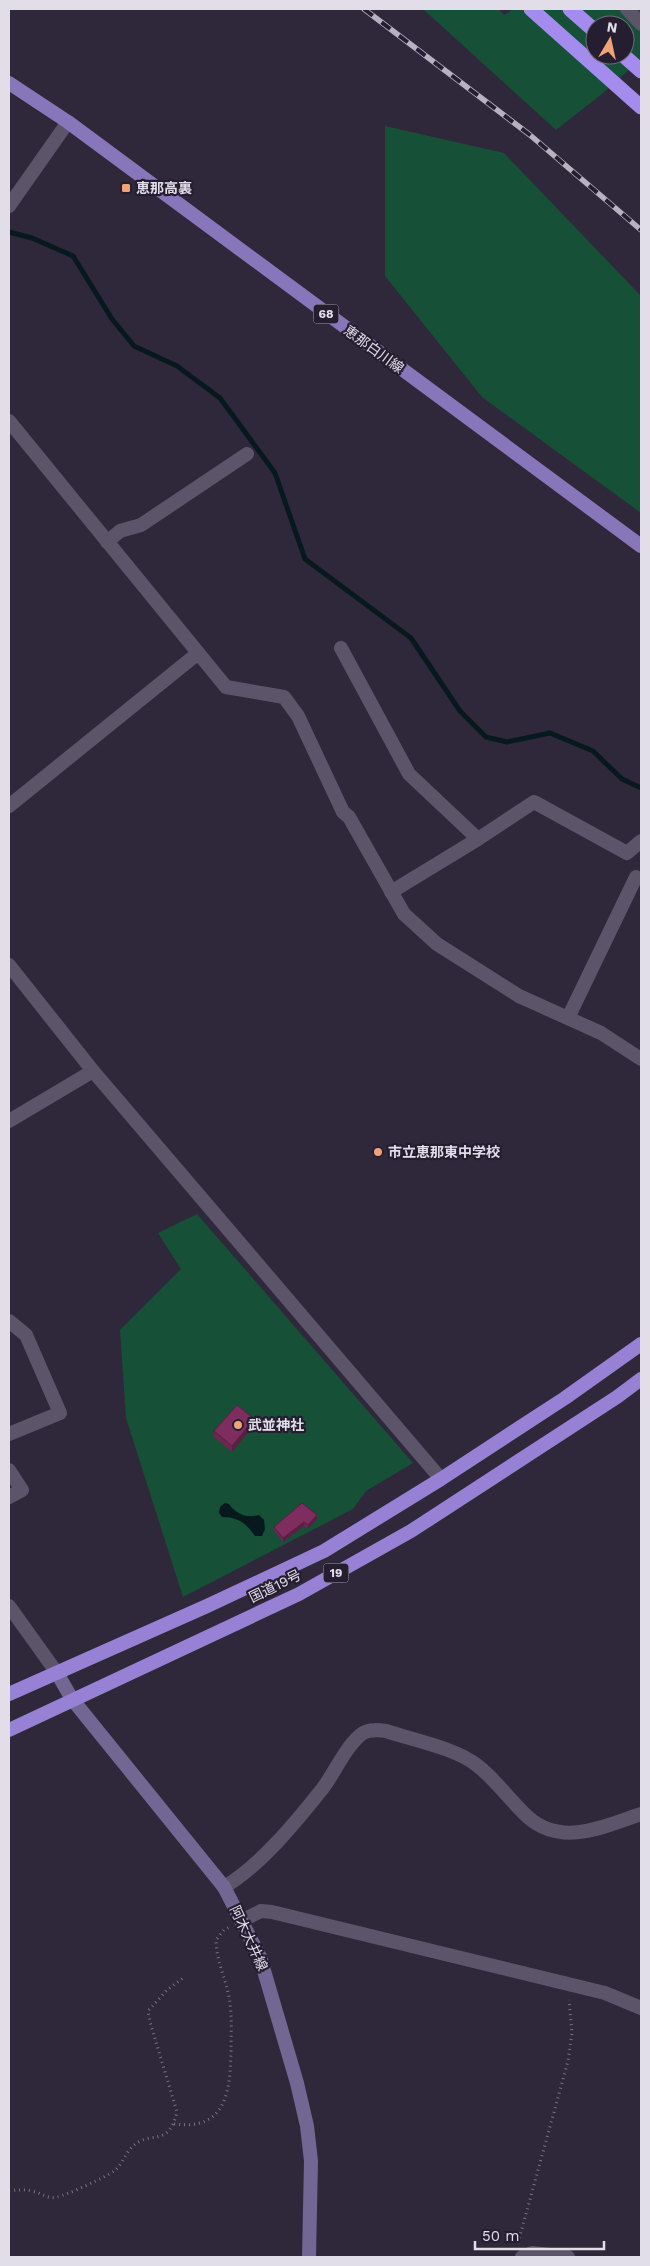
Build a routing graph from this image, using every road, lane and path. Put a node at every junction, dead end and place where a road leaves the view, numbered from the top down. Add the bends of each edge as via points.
1 (531, 9) edge
2 (570, 9) edge
3 (627, 9) edge
4 (585, 22) edge
5 (641, 24) edge
6 (9, 83) edge
7 (641, 107) edge
8 (68, 122) junction
9 (12, 201) edge
10 (9, 421) edge
11 (247, 454) dead end
12 (107, 542) junction
13 (641, 546) edge
14 (341, 648) dead end
15 (197, 654) junction
16 (9, 806) edge
17 (478, 839) junction
18 (641, 841) edge
19 (636, 877) dead end
20 (391, 892) junction
21 (9, 965) edge
22 (568, 1018) junction
23 (641, 1059) edge
24 (93, 1071) junction
25 (9, 1121) edge
26 (9, 1321) edge
27 (641, 1344) edge
28 (641, 1379) edge
29 (9, 1434) edge
30 (9, 1470) edge
31 (441, 1479) junction
32 (9, 1497) edge
33 (9, 1606) edge
34 (57, 1673) junction
35 (9, 1694) edge
36 (72, 1699) junction
37 (9, 1730) edge
38 (641, 1814) edge
39 (224, 1887) junction
40 (241, 1921) junction
41 (182, 1978) dead end
42 (570, 1984) junction
43 (641, 2008) edge
44 (174, 2124) junction
45 (9, 2191) edge
46 (309, 2257) edge
47 (522, 2257) edge
48 (568, 2257) edge

1 - 7 highway
2 - 4 highway
3 - 5 street
6 - 8 main road, 恵那白川線 / 68
8 - 9 street
8 - 13 main road, 恵那白川線 / 68
10 - 12 street
11 - 12 street via 141,525 120,531
12 - 15 street
14 - 17 street via 408,774
15 - 16 street
15 - 20 street via 226,687 284,697 298,716 343,812 349,817
17 - 18 street via 534,802 627,853
17 - 20 street
19 - 22 street
20 - 22 street via 404,914 437,944 519,996
21 - 24 street
22 - 23 street via 601,1033
24 - 25 street
24 - 31 street
26 - 29 street via 26,1335 60,1413
27 - 31 highway, 国道19号 / 19
28 - 36 highway, 国道19号 / 19 via 411,1531 299,1594
30 - 32 street via 22,1490
31 - 34 highway, 国道19号 / 19 via 324,1551
33 - 34 street
34 - 35 highway, 国道19号 / 19
34 - 36 main road, 阿木大井線
36 - 37 highway, 国道19号 / 19
36 - 39 main road, 阿木大井線
38 - 39 street via 584,1832 568,1834 557,1831 530,1819 478,1766 459,1755 374,1730 364,1733 353,1744 323,1788 257,1864
39 - 40 main road, 阿木大井線
40 - 42 street via 261,1911 272,1912
40 - 44 path via 224,1930 216,1940 230,2004 228,2095 215,2115 202,2122 188,2126
40 - 46 main road, 阿木大井線 via 268,1980 307,2126 311,2161
41 - 44 path via 148,2010 176,2112
42 - 43 street via 605,1992
42 - 47 path via 571,2045 518,2241
44 - 45 path via 166,2134 132,2146 114,2171 58,2197 46,2198 22,2189
47 - 48 street via 532,2253

